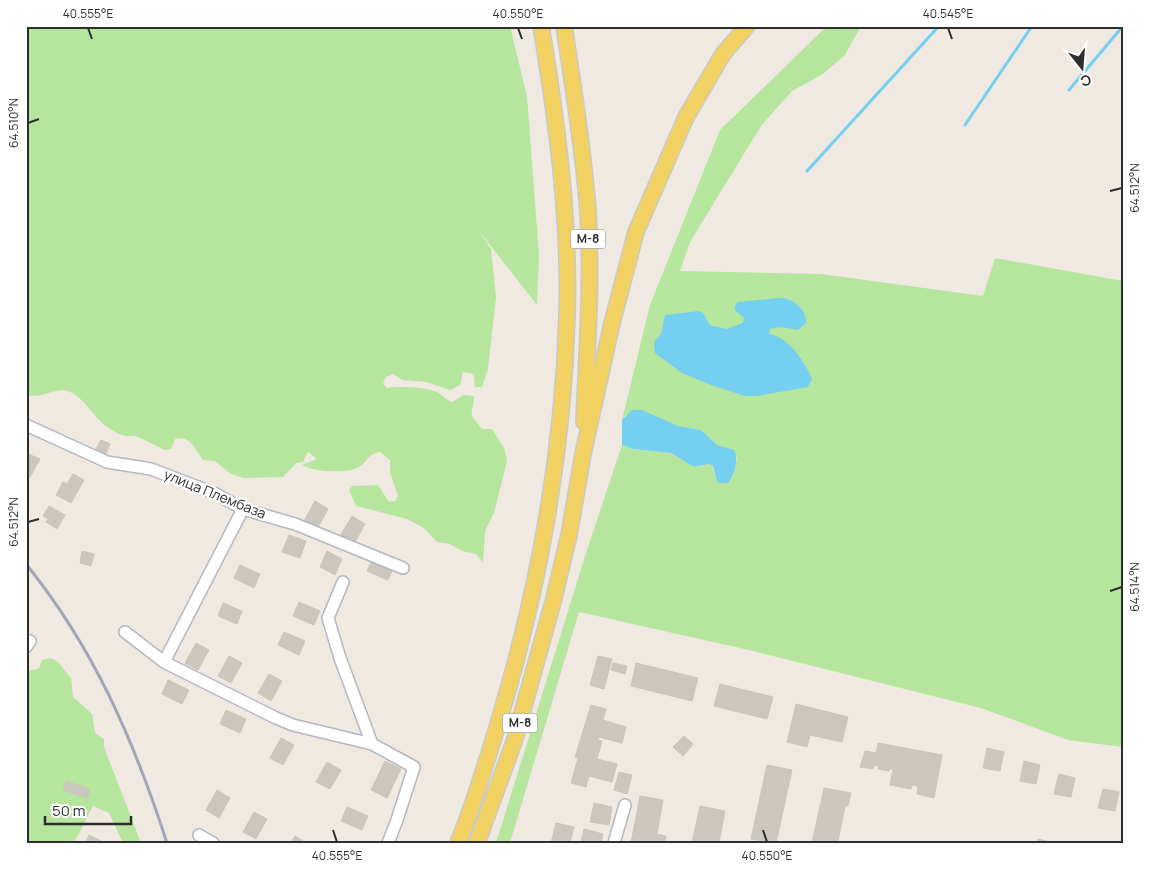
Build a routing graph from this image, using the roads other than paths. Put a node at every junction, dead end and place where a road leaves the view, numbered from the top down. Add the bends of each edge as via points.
1 (540, 26) edge
2 (564, 26) edge
3 (747, 26) edge
4 (26, 425) edge
5 (583, 454) junction
6 (243, 509) junction
7 (403, 568) dead end
8 (342, 582) dead end
9 (125, 632) dead end
10 (164, 662) junction
11 (372, 744) junction
12 (625, 805) dead end
13 (199, 835) dead end
14 (213, 843) edge
15 (388, 843) edge
16 (458, 843) edge
17 (477, 843) edge
18 (614, 843) edge

1 - 16 main road, М-8 via 561,168 567,316 562,412 548,515 516,666
2 - 5 main road, М-8 via 587,201 590,294
3 - 5 main road via 723,54 686,117 636,232
4 - 6 street, улица Плембаза via 107,462 151,469 216,494
5 - 17 main road, М-8 via 551,611 514,742
6 - 7 street, улица Плембаза via 295,524
6 - 10 street
8 - 11 street via 328,618
9 - 10 street
10 - 11 street via 293,725
11 - 15 street via 414,767
12 - 18 street
13 - 14 street

